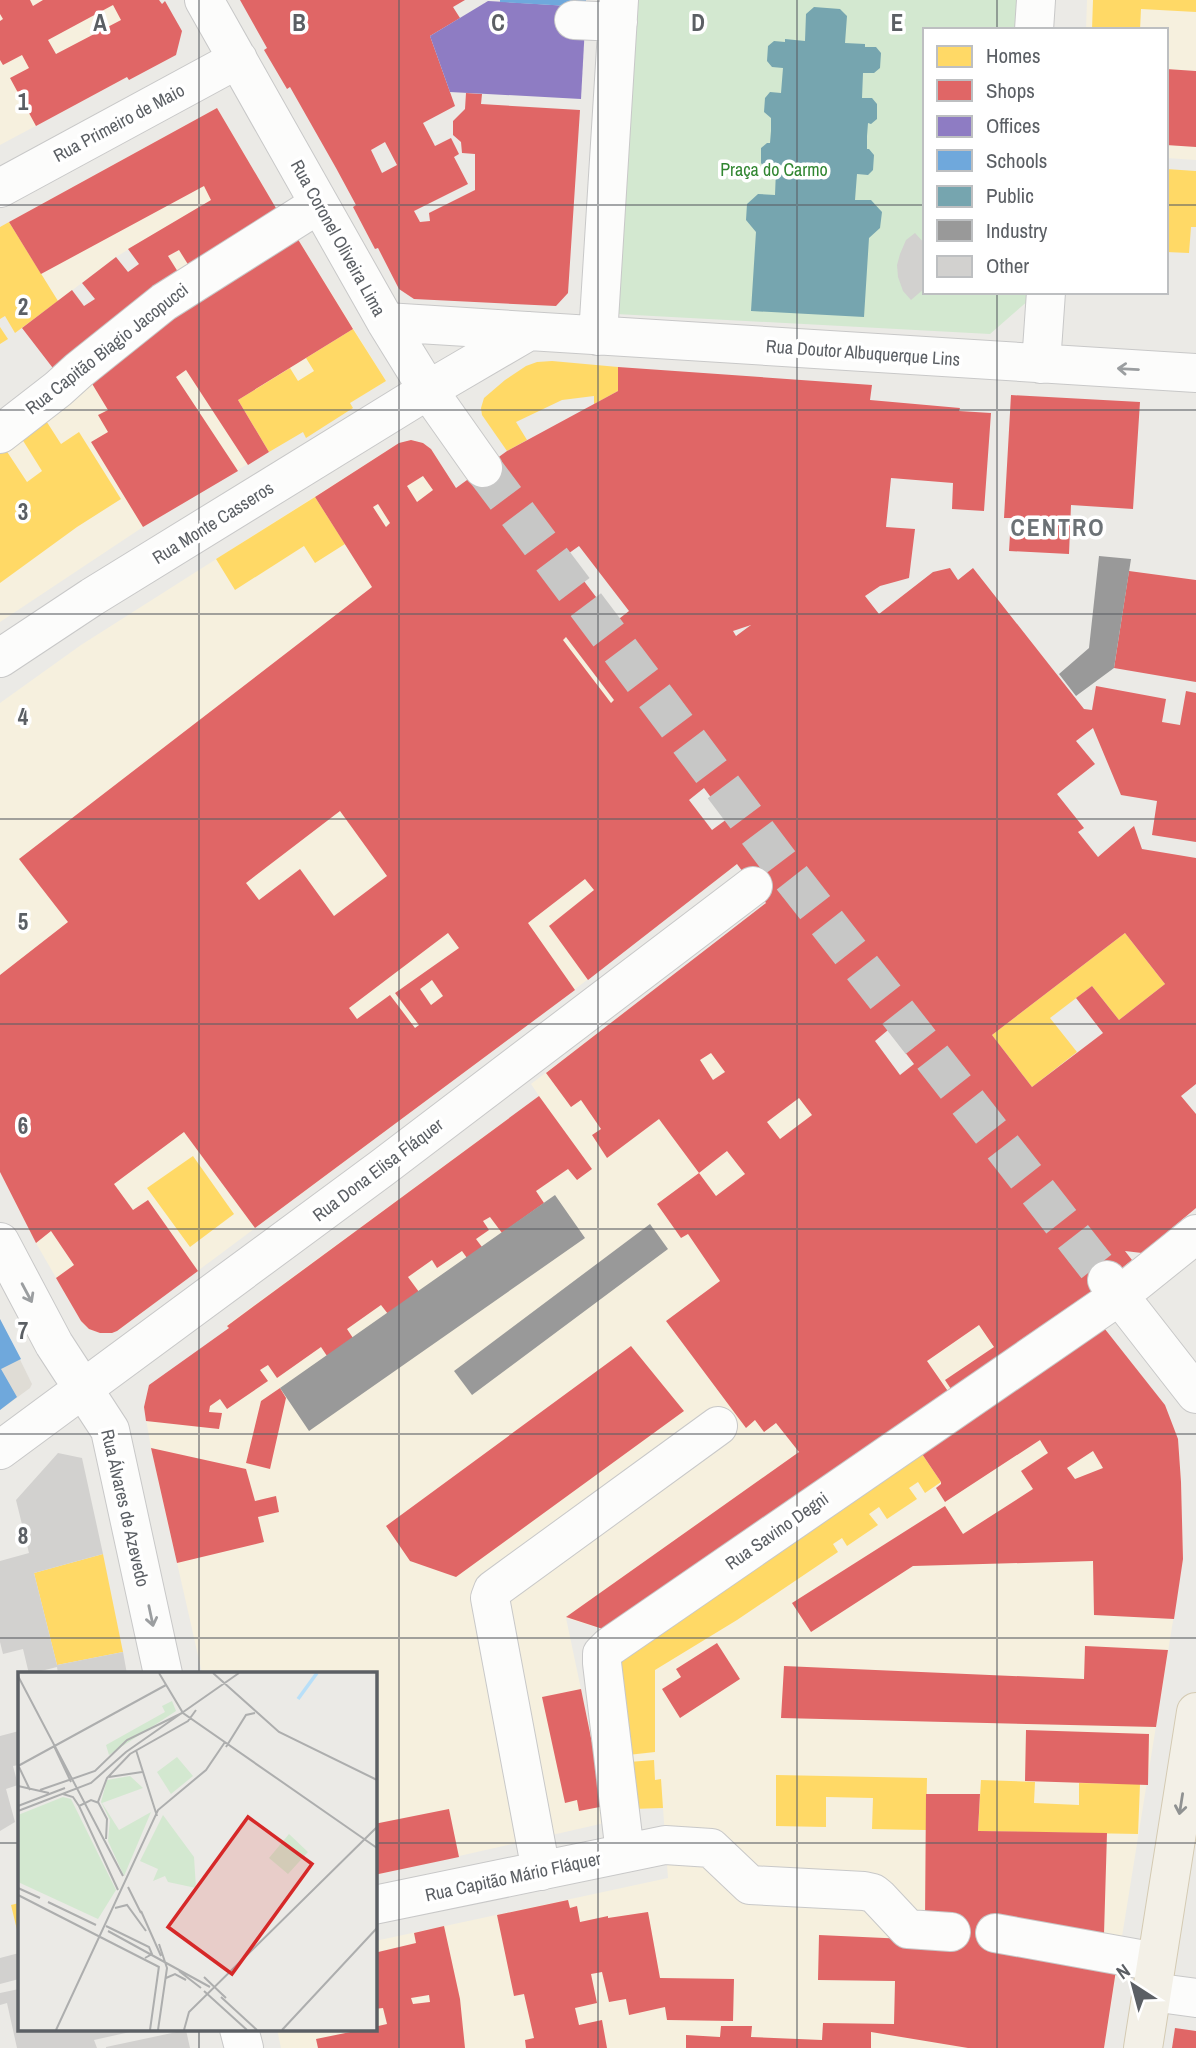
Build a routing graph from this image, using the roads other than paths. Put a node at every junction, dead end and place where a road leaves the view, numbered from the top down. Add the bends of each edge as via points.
1 (204, 0) edge
2 (1036, 0) edge
3 (618, 11) edge
4 (574, 20) dead end
5 (1034, 28) edge
6 (238, 59) junction
7 (0, 188) edge
8 (304, 214) junction
9 (1045, 294) edge
10 (386, 322) junction
11 (529, 331) junction
12 (598, 336) junction
13 (1023, 363) junction
14 (1196, 373) edge
15 (428, 390) junction
16 (0, 433) edge
17 (483, 468) tunnel mouth
18 (0, 659) edge
19 (753, 886) dead end
20 (1196, 1234) edge
21 (0, 1242) edge
22 (1113, 1288) junction
23 (83, 1390) junction
24 (1196, 1394) edge
25 (719, 1426) dead end
26 (0, 1450) edge
27 (163, 1672) edge
28 (1196, 1712) edge
29 (638, 1851) junction
30 (541, 1871) junction
31 (376, 1905) edge
32 (951, 1931) dead end
33 (995, 1933) dead end
34 (1154, 1977) junction
35 (1196, 1998) edge
36 (239, 2030) edge
37 (243, 2048) edge
38 (1143, 2048) edge

1 - 6 street, Rua Coronel Oliveira Lima
2 - 5 street
3 - 4 street
3 - 12 street
6 - 7 street, Rua Primeiro de Maio
6 - 8 street, Rua Coronel Oliveira Lima
8 - 10 street, Rua Coronel Oliveira Lima
8 - 16 street, Rua Capitão Biagio Jacopucci via 164,302
9 - 13 street
10 - 11 street, Rua Doutor Albuquerque Lins
10 - 15 street, Rua Coronel Oliveira Lima
11 - 12 street, Rua Doutor Albuquerque Lins
11 - 15 street, Rua Monte Casseros
12 - 13 street, Rua Doutor Albuquerque Lins
14 -> 13 street, Rua Doutor Albuquerque Lins
15 - 17 street, Rua Coronel Oliveira Lima
15 - 18 street, Rua Monte Casseros via 92,597
19 - 23 street, Rua Dona Elisa Fláquer
20 - 22 street
21 -> 23 street, Rua Álvares de Azevedo
22 - 24 street
22 - 29 street, Rua Savino Degni via 602,1654
23 - 26 street, Rua Dona Elisa Fláquer
23 -> 27 street, Rua Álvares de Azevedo via 112,1438
25 - 30 street via 493,1590 489,1598
28 -> 34 main road
29 - 30 street, Rua Capitão Mário Fláquer
29 - 32 street, Rua Capitão Mário Fláquer via 665,1845 711,1848 750,1885 873,1893 908,1929
30 - 31 street, Rua Capitão Mário Fláquer
33 - 34 street
34 - 35 street
34 - 38 main road
36 - 37 street

